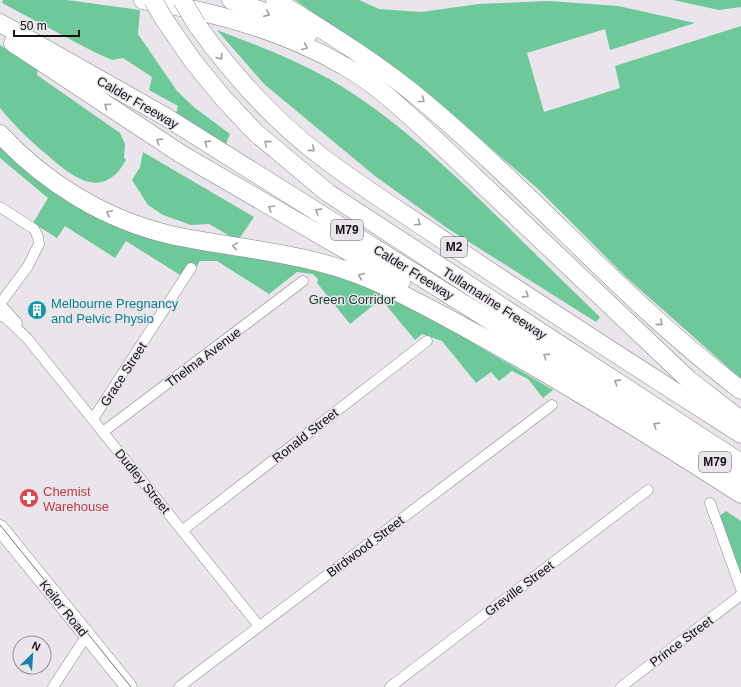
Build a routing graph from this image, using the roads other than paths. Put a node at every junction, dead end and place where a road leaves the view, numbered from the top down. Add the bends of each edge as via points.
1 (143, 0) edge
2 (153, 0) edge
3 (182, 0) edge
4 (231, 0) edge
5 (275, 0) edge
6 (0, 23) edge
7 (0, 34) edge
8 (345, 66) junction
9 (390, 77) junction
10 (0, 134) edge
11 (0, 206) edge
12 (191, 268) dead end
13 (303, 281) dead end
14 (0, 304) edge
15 (0, 315) edge
16 (26, 338) junction
17 (427, 341) dead end
18 (507, 351) junction
19 (741, 390) edge
20 (552, 405) dead end
21 (741, 408) edge
22 (93, 419) junction
23 (741, 420) edge
24 (103, 432) junction
25 (741, 434) edge
26 (741, 463) edge
27 (741, 478) edge
28 (648, 490) dead end
29 (741, 494) edge
30 (710, 503) dead end
31 (0, 528) edge
32 (183, 530) junction
33 (741, 589) edge
34 (741, 595) edge
35 (259, 626) junction
36 (87, 635) junction
37 (53, 687) edge
38 (129, 687) edge
39 (179, 687) edge
40 (390, 687) edge
41 (621, 687) edge

1 -> 8 highway via 229,18 279,36
26 -> 2 highway, Tullamarine Freeway / M2, bridge via 328,193 256,133 223,98 192,60
3 -> 25 highway, Tullamarine Freeway / M2, bridge via 222,59 289,130 321,156 507,282
4 -> 9 highway via 306,31
5 - 9 highway
27 -> 6 highway, Calder Freeway / M79 via 166,117
18 -> 7 highway via 387,274 181,154
8 - 21 highway via 403,102 468,154 692,369
8 - 23 highway via 418,123 689,380
9 -> 19 highway via 424,101 632,298
18 -> 10 highway via 412,299 347,270 292,256 169,234 122,219 87,202 50,178
11 - 14 street via 30,226 39,240 36,252
12 - 22 street, Grace Street
13 - 24 street, Thelma Avenue
14 - 16 street, Dudley Street via 12,316
15 - 16 street, Dudley Street
16 - 22 street, Dudley Street
17 - 32 street, Ronald Street
18 - 29 highway
20 - 35 street, Birdwood Street
22 - 24 street, Dudley Street
24 - 32 street, Dudley Street
28 - 40 street, Greville Street
30 - 33 street
31 - 36 main road, Keilor Road
32 - 35 street, Dudley Street
34 - 41 street, Prince Street
35 - 39 street, Birdwood Street
36 - 37 street
36 - 38 main road, Keilor Road

